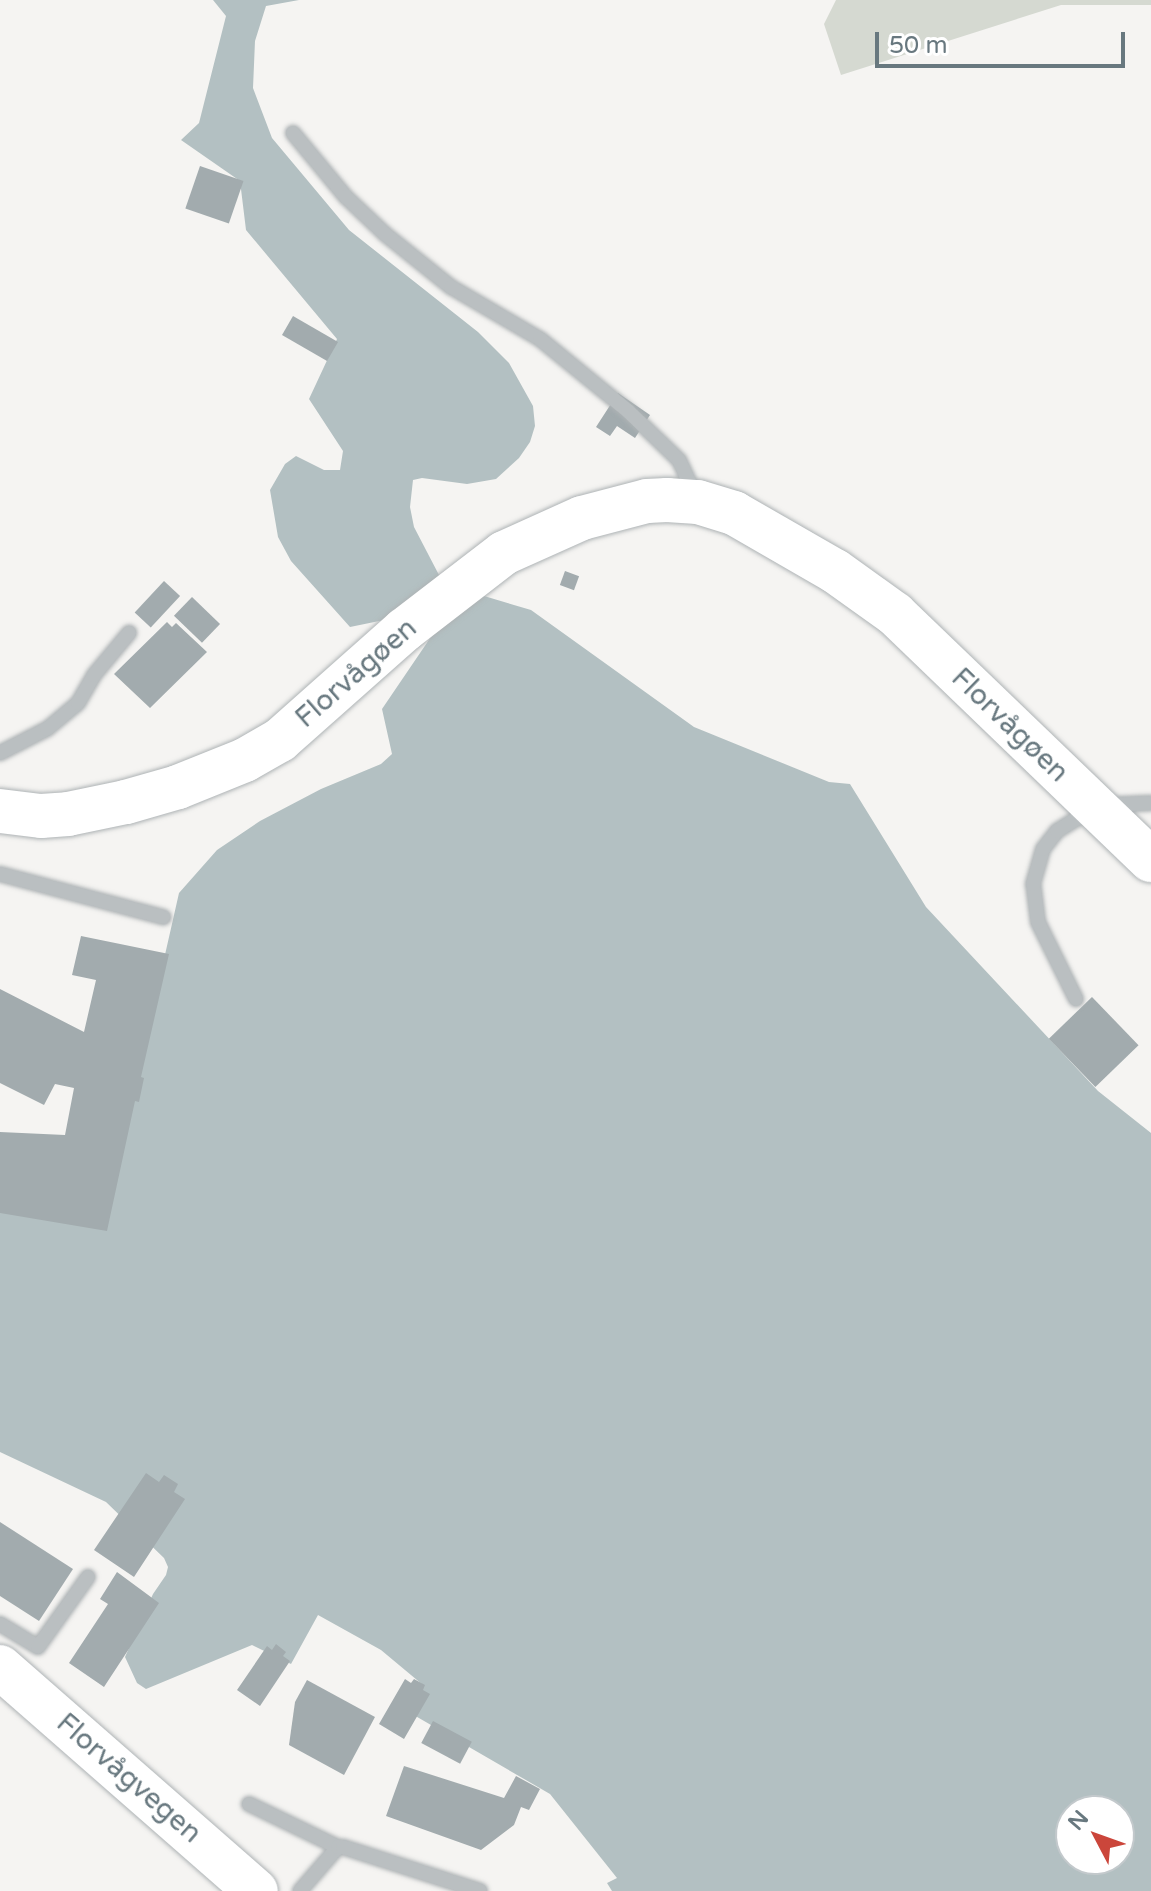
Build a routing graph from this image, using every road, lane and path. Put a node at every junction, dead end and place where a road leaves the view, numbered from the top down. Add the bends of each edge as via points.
1 (293, 133) dead end
2 (698, 502) junction
3 (129, 633) dead end
4 (0, 753) edge
5 (1151, 803) edge
6 (1102, 805) dead end
7 (0, 811) edge
8 (1086, 813) dead end
9 (1151, 860) edge
10 (0, 874) edge
11 (163, 917) dead end
12 (1076, 999) dead end
13 (88, 1577) dead end
14 (0, 1624) edge
15 (0, 1667) edge
16 (249, 1804) dead end
17 (338, 1847) junction
18 (256, 1891) edge
19 (300, 1891) edge
20 (480, 1891) edge

1 - 2 lane via 385,234 451,287 540,339 644,425 679,460
2 - 7 main road, Florvågøen via 647,501 582,518 504,553 404,630 280,740 245,760 178,787 111,805 41,816
2 - 9 main road, Florvågøen via 734,513 781,539 895,614
3 - 4 lane via 78,703 47,729
5 - 6 lane
8 - 12 lane, Florvågøen via 1057,831 1043,849 1033,884 1038,922
10 - 11 lane
13 - 14 lane via 38,1647
15 - 18 main road, Florvågvegen
16 - 17 lane
17 - 19 lane
17 - 20 lane

